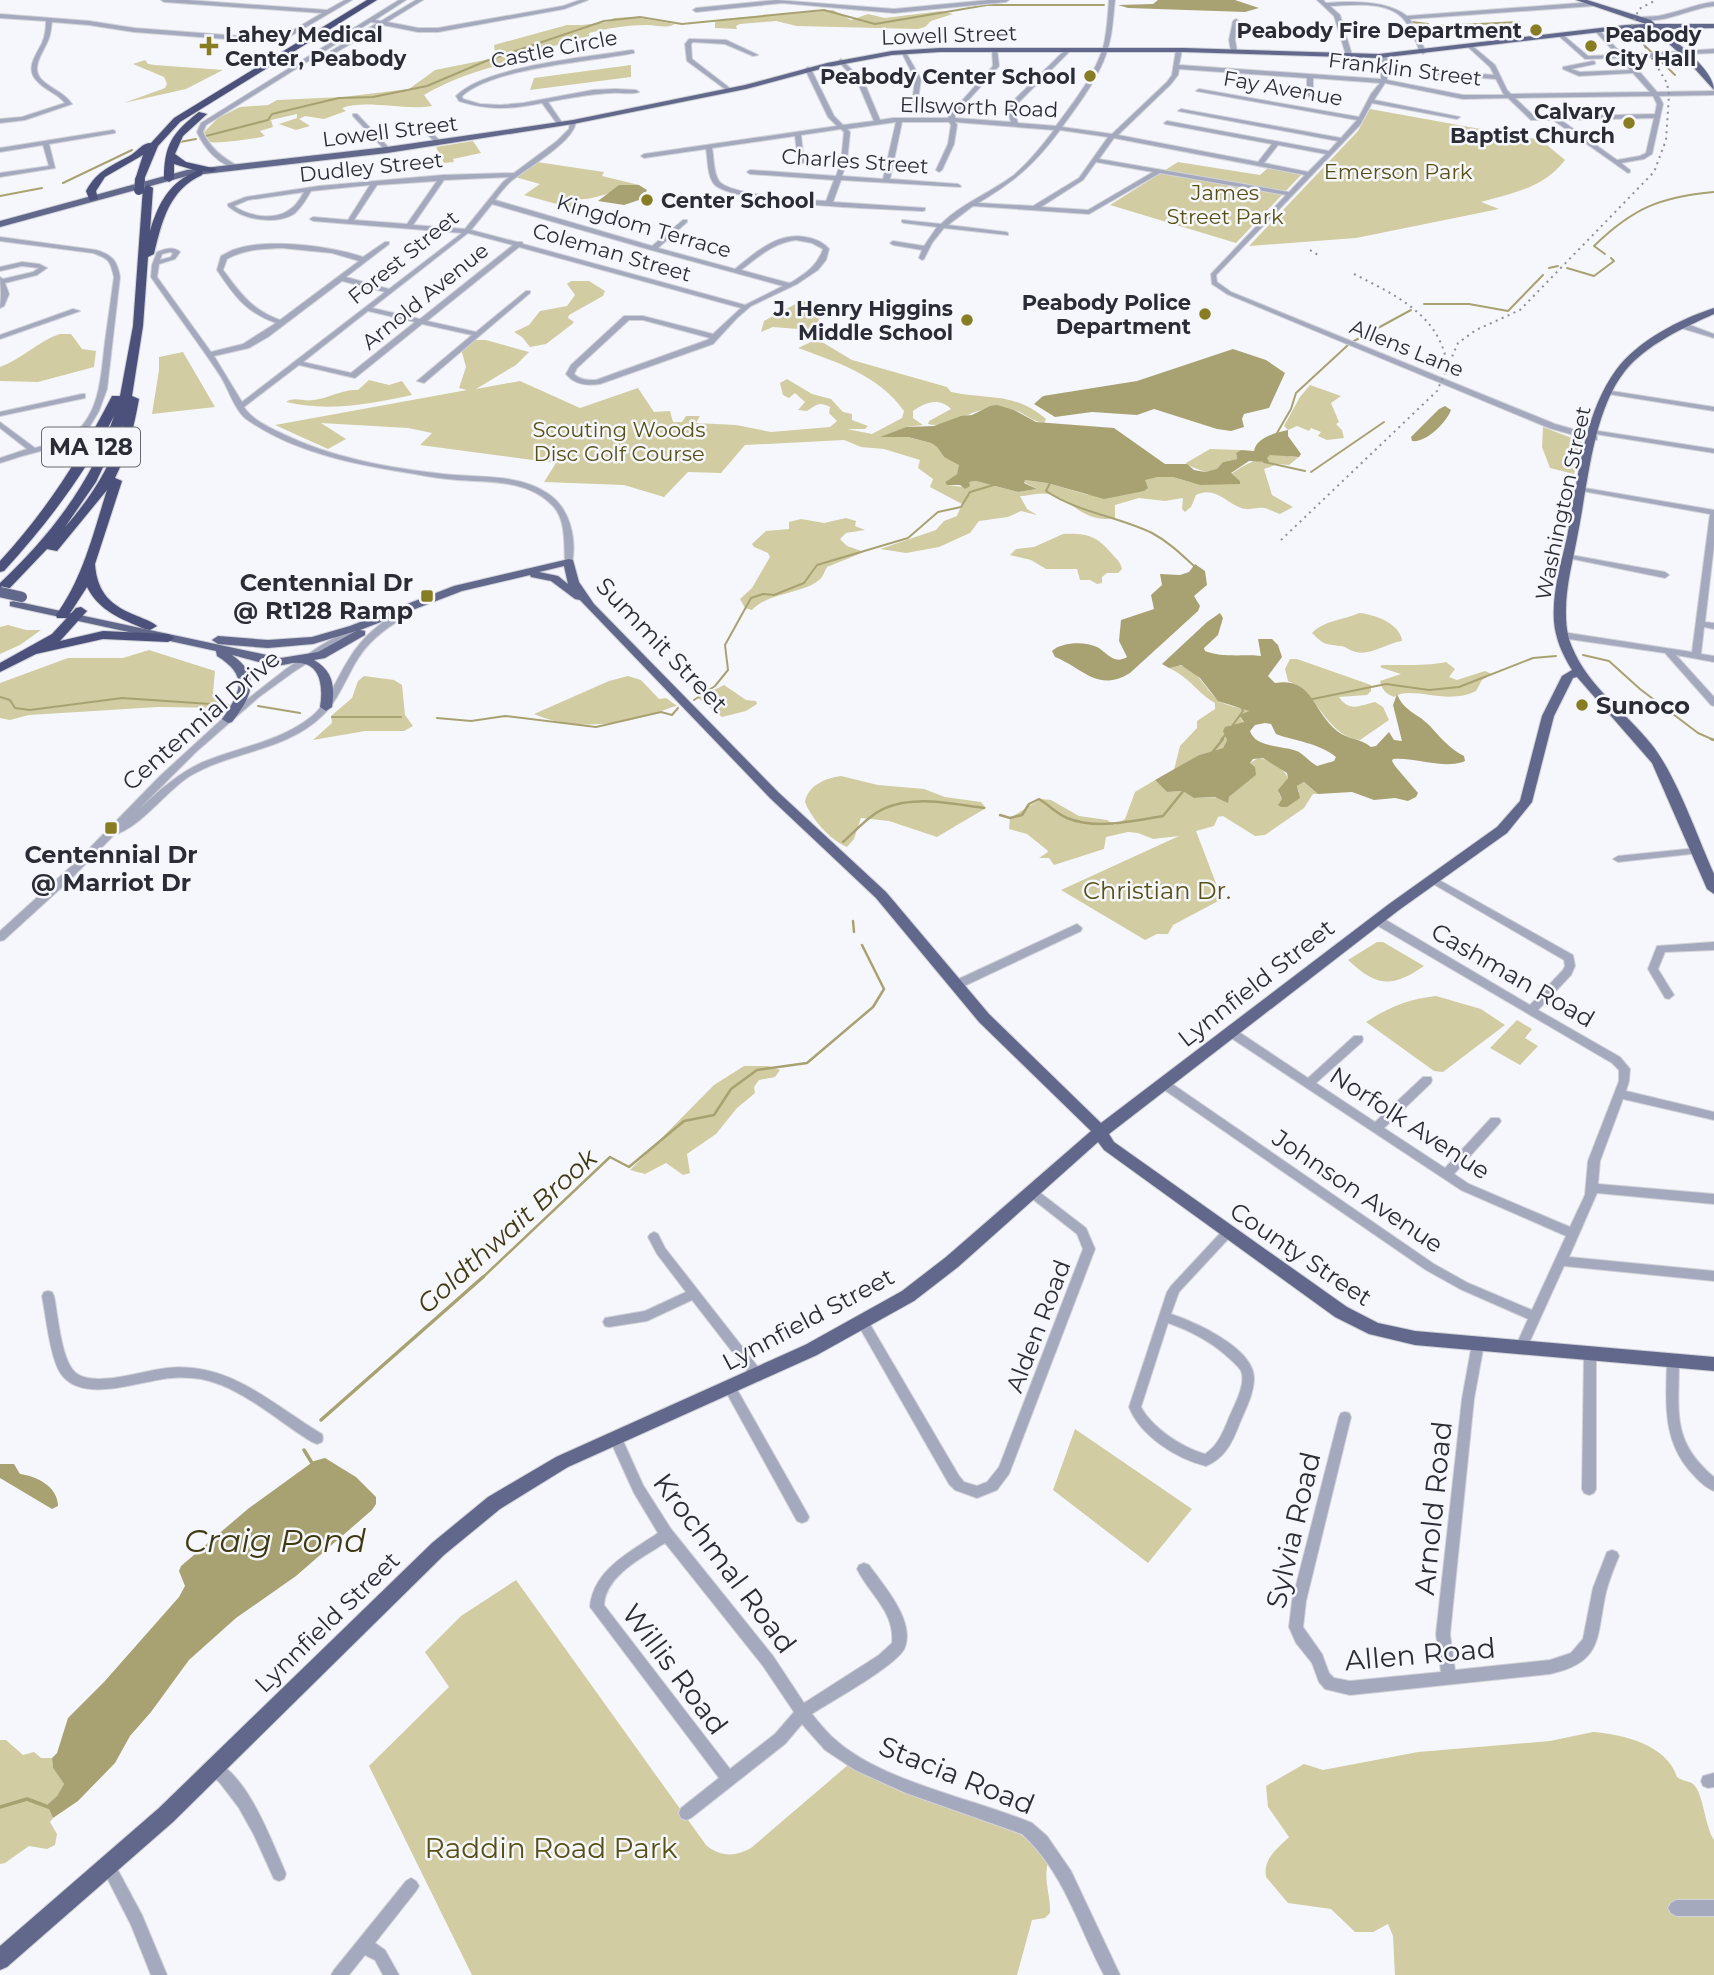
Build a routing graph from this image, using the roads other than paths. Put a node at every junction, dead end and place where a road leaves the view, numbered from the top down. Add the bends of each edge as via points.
1 (164, 0) edge
2 (349, 0) edge
3 (373, 0) edge
4 (381, 0) edge
5 (403, 0) edge
6 (420, 0) edge
7 (585, 0) edge
8 (1006, 0) edge
9 (1112, 0) edge
10 (1320, 0) edge
11 (1580, 0) edge
12 (1327, 4) junction
13 (1592, 4) junction
14 (1714, 4) edge
15 (696, 10) dead end
16 (329, 12) junction
17 (0, 16) edge
18 (1407, 18) junction
19 (1639, 18) junction
20 (49, 20) junction
21 (369, 20) junction
22 (1236, 21) dead end
23 (382, 23) junction
24 (1714, 26) edge
25 (1655, 27) junction
26 (1598, 31) junction
27 (1562, 36) junction
28 (1470, 46) junction
29 (995, 50) junction
30 (1068, 50) junction
31 (1105, 50) junction
32 (1179, 50) junction
33 (1234, 51) junction
34 (1714, 51) edge
35 (334, 52) dead end
36 (632, 52) dead end
37 (902, 52) junction
38 (1423, 52) junction
39 (1684, 53) junction
40 (755, 55) dead end
41 (1349, 55) junction
42 (1384, 56) junction
43 (1623, 56) junction
44 (841, 61) junction
45 (1590, 61) junction
46 (1177, 67) junction
47 (808, 69) junction
48 (1636, 71) junction
49 (1429, 72) dead end
50 (1603, 73) junction
51 (1310, 76) junction
52 (1498, 77) junction
53 (1710, 78) edge
54 (1384, 81) junction
55 (240, 85) junction
56 (729, 90) junction
57 (1199, 91) dead end
58 (1714, 91) edge
59 (636, 92) dead end
60 (1655, 94) junction
61 (1310, 95) dead end
62 (1510, 96) junction
63 (540, 101) junction
64 (1370, 101) junction
65 (915, 105) dead end
66 (1181, 111) dead end
67 (187, 112) junction
68 (355, 115) dead end
69 (1658, 116) junction
70 (1457, 117) dead end
71 (1555, 119) junction
72 (900, 120) junction
73 (1361, 120) junction
74 (0, 121) edge
75 (951, 121) junction
76 (573, 122) junction
77 (878, 122) junction
78 (1167, 123) dead end
79 (1015, 124) junction
80 (421, 125) dead end
81 (556, 125) junction
82 (1057, 127) junction
83 (842, 128) junction
84 (113, 132) dead end
85 (798, 134) junction
86 (1113, 136) junction
87 (1343, 140) junction
88 (45, 143) junction
89 (439, 143) junction
90 (1276, 143) junction
91 (709, 147) junction
92 (0, 150) edge
93 (388, 150) junction
94 (1331, 152) junction
95 (169, 153) junction
96 (644, 156) dead end
97 (1094, 160) junction
98 (223, 161) junction
99 (801, 162) dead end
100 (1615, 162) junction
101 (1259, 165) junction
102 (114, 166) junction
103 (253, 166) junction
104 (236, 167) junction
105 (212, 169) junction
106 (939, 170) dead end
107 (1158, 171) junction
108 (1628, 171) dead end
109 (750, 172) dead end
110 (199, 173) junction
111 (1311, 174) junction
112 (0, 175) edge
113 (515, 175) junction
114 (443, 177) junction
115 (169, 178) junction
116 (839, 178) junction
117 (886, 181) junction
118 (144, 184) junction
119 (374, 184) junction
120 (92, 186) junction
121 (958, 186) dead end
122 (308, 191) junction
123 (1292, 194) junction
124 (108, 195) junction
125 (93, 200) junction
126 (490, 201) junction
127 (829, 203) junction
128 (971, 204) junction
129 (923, 209) dead end
130 (1033, 209) junction
131 (313, 219) dead end
132 (350, 221) junction
133 (685, 221) dead end
134 (904, 221) dead end
135 (0, 224) edge
136 (409, 226) junction
137 (942, 227) junction
138 (468, 231) junction
139 (1006, 234) dead end
140 (0, 239) edge
141 (387, 243) dead end
142 (520, 243) junction
143 (893, 243) dead end
144 (925, 248) junction
145 (653, 249) junction
146 (922, 258) dead end
147 (364, 260) junction
148 (156, 262) dead end
149 (0, 269) edge
150 (736, 271) junction
151 (340, 278) junction
152 (1, 280) edge
153 (788, 285) junction
154 (390, 291) junction
155 (528, 292) dead end
156 (132, 299) junction
157 (0, 306) edge
158 (746, 307) junction
159 (367, 309) junction
160 (76, 311) dead end
161 (1714, 311) edge
162 (423, 322) junction
163 (281, 323) junction
164 (1684, 326) junction
165 (0, 334) edge
166 (475, 334) junction
167 (1714, 336) edge
168 (715, 337) junction
169 (133, 349) junction
170 (209, 355) junction
171 (298, 363) junction
172 (421, 382) dead end
173 (1608, 392) junction
174 (82, 396) dead end
175 (240, 407) junction
176 (1714, 409) edge
177 (0, 414) edge
178 (0, 424) edge
179 (1594, 435) junction
180 (33, 450) junction
181 (1714, 451) edge
182 (121, 457) junction
183 (0, 461) edge
184 (1582, 489) junction
185 (1714, 512) edge
186 (1568, 556) junction
187 (89, 564) junction
188 (569, 565) junction
189 (0, 568) edge
190 (535, 575) junction
191 (1665, 575) dead end
192 (0, 591) edge
193 (18, 601) junction
194 (0, 602) edge
195 (590, 606) junction
196 (409, 611) junction
197 (72, 614) junction
198 (367, 623) junction
199 (1700, 624) junction
200 (150, 626) junction
201 (1714, 626) edge
202 (1562, 635) junction
203 (168, 638) junction
204 (218, 640) junction
205 (200, 645) junction
206 (37, 650) junction
207 (1668, 651) junction
208 (1696, 656) junction
209 (303, 659) junction
210 (1714, 659) edge
211 (0, 668) edge
212 (1579, 672) junction
213 (1714, 703) edge
214 (326, 706) junction
215 (228, 719) junction
216 (107, 837) junction
217 (1697, 851) junction
218 (1618, 859) dead end
219 (1432, 879) junction
220 (1714, 889) edge
221 (1377, 920) junction
222 (1077, 928) dead end
223 (0, 937) edge
224 (1714, 946) edge
225 (956, 985) junction
226 (1669, 995) dead end
227 (1531, 1011) junction
228 (1232, 1033) junction
229 (1358, 1039) dead end
230 (1427, 1080) dead end
231 (1309, 1083) junction
232 (1164, 1084) junction
233 (1620, 1094) junction
234 (1714, 1116) edge
235 (1495, 1121) dead end
236 (1376, 1128) junction
237 (1100, 1132) junction
238 (1446, 1175) junction
239 (1592, 1188) junction
240 (1030, 1191) junction
241 (1714, 1199) edge
242 (1228, 1233) junction
243 (1574, 1234) junction
244 (654, 1237) dead end
245 (1561, 1261) junction
246 (1714, 1276) edge
247 (695, 1293) junction
248 (48, 1296) dead end
249 (1165, 1317) junction
250 (1536, 1317) junction
251 (609, 1322) dead end
252 (863, 1323) junction
253 (1478, 1344) junction
254 (1521, 1348) junction
255 (1590, 1354) junction
256 (1673, 1361) junction
257 (1714, 1364) edge
258 (758, 1376) junction
259 (730, 1388) junction
260 (1345, 1417) dead end
261 (317, 1438) dead end
262 (615, 1438) junction
263 (1714, 1485) edge
264 (1589, 1489) dead end
265 (802, 1517) dead end
266 (667, 1534) junction
267 (1612, 1556) dead end
268 (864, 1569) dead end
269 (1449, 1676) junction
270 (1331, 1685) joint
271 (804, 1711) junction
272 (213, 1767) junction
273 (729, 1779) junction
274 (686, 1812) dead end
275 (108, 1867) junction
276 (279, 1874) dead end
277 (411, 1886) dead end
278 (1676, 1908) dead end
279 (1714, 1908) edge
280 (363, 1945) junction
281 (0, 1960) edge
282 (159, 1975) edge
283 (339, 1975) edge
284 (391, 1975) edge
285 (1112, 1975) edge

1 - 16 street
2 - 16 street
3 - 67 highway, MA 128
4 - 55 highway, MA 128
5 - 21 street
6 - 23 street
7 - 23 street via 438,30
8 - 15 street via 894,11 790,1
9 - 31 street
10 - 12 street
11 - 13 main road
12 - 18 street via 1373,5
12 - 41 street via 1337,15
13 - 18 street
13 - 19 main road
14 - 19 street via 1654,20
16 - 20 street via 279,41
17 - 20 street
18 - 38 street
19 - 25 main road
20 - 74 street via 34,73 69,104 23,119
21 - 23 street
21 - 98 street via 203,124 202,138
22 - 33 street
23 - 35 street
24 - 25 main road, Lowell Street
25 - 26 main road, Lowell Street
25 - 39 main road
26 - 27 main road, Lowell Street
26 - 43 street
27 - 28 main road, Lowell Street
27 - 45 street
28 - 38 main road, Lowell Street
28 - 52 street via 1491,64
29 - 30 main road, Lowell Street
29 - 37 main road, Lowell Street
29 - 75 street via 997,64
30 - 31 main road, Lowell Street
30 - 79 street via 1014,103
31 - 32 main road, Lowell Street
31 - 82 street
32 - 33 main road, Lowell Street
32 - 46 street
33 - 41 main road, Lowell Street
34 - 39 street
36 - 63 street, Castle Circle via 521,71 473,84 459,96 483,107
37 - 44 main road, Lowell Street
37 - 65 street via 918,79
38 - 42 main road, Lowell Street
39 - 43 street
39 - 53 main road
40 - 56 street via 726,41 691,40 688,44 689,60
41 - 42 main road, Lowell Street
42 - 54 street
43 - 45 street
43 - 48 street
44 - 47 main road, Lowell Street
44 - 77 street via 860,82
45 - 50 street
45 - 50 street via 1566,69 1579,74
46 - 51 street, Franklin Street
46 - 86 street via 1169,83
47 - 56 main road, Lowell Street
47 - 83 street via 830,116
48 - 50 street
48 - 60 street
49 - 52 street
51 - 54 street, Franklin Street
51 - 61 street
52 - 62 street
53 - 58 main road
54 - 62 street, Franklin Street via 1460,97
54 - 64 street
55 - 95 highway via 184,128
55 - 118 highway, MA 128 via 167,135
56 - 76 main road, Lowell Street
57 - 73 street, Fay Avenue
58 - 60 street, Franklin Street
59 - 63 street, Castle Circle
60 - 62 street, Franklin Street
60 - 69 street via 1660,104
62 - 71 street via 1533,118
63 - 81 street
64 - 70 street
64 - 73 street
66 - 87 street
67 - 102 highway via 162,130 141,154
67 - 118 highway, MA 128 via 146,155
68 - 93 street
69 - 71 street
69 - 100 street via 1647,156
71 - 100 street
72 - 75 street, Ellsworth Road
72 - 77 street, Ellsworth Road
72 - 117 street
73 - 87 street
75 - 79 street, Ellsworth Road
75 - 106 street via 951,144
76 - 81 main road, Lowell Street
76 - 113 street, Forest Street via 559,142
77 - 83 street, Ellsworth Road
78 - 90 street
79 - 82 street, Ellsworth Road
80 - 89 street
81 - 89 main road, Lowell Street
82 - 86 street, Ellsworth Road
82 - 128 street via 1020,173
83 - 85 street, Ellsworth Road
83 - 116 street via 847,132
84 - 88 street
85 - 91 street, Ellsworth Road
85 - 99 street
86 - 97 street
86 - 101 street, Ellsworth Road
87 - 94 street
88 - 92 street
88 - 112 street via 53,167
89 - 93 main road, Lowell Street
90 - 94 street
90 - 101 street
91 - 96 street, Ellsworth Road
91 - 127 street via 715,178 722,187 769,198
93 - 103 main road, Lowell Street
94 - 111 street
95 - 105 highway via 183,165
95 - 115 highway
97 - 107 street
97 - 130 street via 1078,181
98 - 104 street
98 - 105 street
100 - 108 street
101 - 111 street, Ellsworth Road
102 - 118 highway via 136,165
102 - 120 highway
103 - 104 main road, Lowell Street
103 - 110 main road, Lowell Street
104 - 105 main road, Lowell Street
105 - 115 main road, Lowell Street
107 - 123 street
107 - 130 street via 1092,212
109 - 116 street, Charles Street
110 - 115 main road, Lowell Street
110 - 156 highway via 183,180 163,208
111 - 123 street
113 - 114 street, Dudley Street
113 - 126 street, Forest Street
114 - 119 street, Dudley Street
114 - 136 street
115 - 124 main road, Lowell Street
116 - 117 street, Charles Street
116 - 127 street
117 - 121 street, Charles Street
118 - 156 highway, MA 128
118 - 156 highway, MA 128
119 - 122 street, Dudley Street
119 - 132 street
120 - 124 highway
120 - 125 highway
122 - 122 street, Dudley Street via 285,215 242,215 232,208 232,203 248,198
123 - 179 street, Allens Lane via 1219,268 1213,280 1223,290 1552,426
124 - 125 main road, Lowell Street
125 - 135 main road, Lowell Street
126 - 138 street, Forest Street
126 - 145 street, Kingdom Terrace
127 - 129 street
128 - 130 street
128 - 137 street
131 - 132 street, Coleman Street
132 - 136 street, Coleman Street
133 - 145 street
134 - 137 street
136 - 138 street, Coleman Street
137 - 139 street
137 - 144 street
138 - 142 street, Coleman Street
138 - 154 street, Forest Street
140 - 180 street via 94,251 111,259 116,267 103,389 94,413 75,439
141 - 147 street
142 - 158 street, Coleman Street
142 - 162 street, Arnold Avenue
143 - 144 street
144 - 146 street
145 - 150 street, Kingdom Terrace
147 - 151 street
147 - 163 street via 332,250 257,246 223,258 220,270 246,305
148 - 170 street, Summit Street via 154,278
149 - 152 street via 15,265 44,268 36,274
150 - 153 street, Kingdom Terrace
150 - 153 street via 781,239 793,237 825,247 814,270
151 - 154 street
151 - 163 street
152 - 157 street via 5,294
153 - 158 street
154 - 159 street, Forest Street
155 - 166 street
156 - 169 highway, MA 128
156 - 189 highway, MA 128 via 119,384 108,417 59,500
158 - 168 street
159 - 162 street
159 - 171 street, Forest Street
160 - 165 street
161 - 164 main road, Washington Street
162 - 166 street
162 - 171 street, Arnold Avenue via 352,376
163 - 170 street via 246,346
164 - 167 street
164 - 173 main road, Washington Street via 1625,366
166 - 172 street
168 - 168 street via 696,348 597,382 576,380 570,374 627,318
169 - 182 highway via 133,403
169 - 192 highway, MA 128 via 119,421 97,470 61,523
170 - 175 street, Summit Street
171 - 175 street, Forest Street
173 - 176 street
173 - 179 main road, Washington Street
174 - 177 street
175 - 188 street, Summit Street via 260,424 316,451 438,475 511,483 543,494 562,512
178 - 180 street
179 - 181 street, Allens Lane
179 - 184 main road, Washington Street
180 - 183 street
182 - 187 highway
182 - 194 highway via 90,508
184 - 185 street
184 - 186 main road, Washington Street
185 - 199 street
186 - 191 street
186 - 202 main road, Washington Street via 1560,610
187 - 197 highway
187 - 200 highway via 89,579 100,601
188 - 190 main road, Centennial Drive
188 - 195 main road, Summit Street via 576,589
188 - 198 main road, Centennial Drive via 458,588
190 - 195 main road via 554,578
190 - 196 main road, Centennial Drive
192 - 193 main road, bridge
193 - 194 main road
193 - 197 main road
195 - 225 main road, Summit Street via 774,794 881,895
196 - 209 main road via 321,655
196 - 214 street, Centennial Drive via 364,643
197 - 200 main road
197 - 203 main road
197 - 206 highway via 57,637
198 - 204 main road via 293,643
198 - 209 street, Centennial Drive
199 - 201 street
199 - 208 street
200 - 204 main road
202 - 207 street
202 - 212 main road, Washington Street
203 - 205 main road
203 - 206 highway via 103,635
204 - 209 main road
205 - 209 main road via 281,662
205 - 215 main road via 231,659 245,677 244,696
206 - 211 highway
207 - 208 street
207 - 213 street
208 - 210 street
209 - 214 main road via 326,676
209 - 215 street, Centennial Drive
212 - 217 main road, Washington Street via 1652,752
212 - 219 main road, Lynnfield Street via 1568,676 1548,716 1522,808 1502,830
214 - 216 street, Centennial Drive via 293,732 191,772
215 - 216 street, Centennial Drive
216 - 223 street, Centennial Drive
217 - 218 street
217 - 220 main road, Washington Street
219 - 221 main road, Lynnfield Street
219 - 227 street via 1569,958 1567,971
221 - 227 street, Cashman Road
221 - 228 main road, Lynnfield Street
222 - 225 street
224 - 226 street via 1661,949 1653,969
225 - 237 main road, Summit Street
227 - 233 street, Cashman Road via 1616,1060 1625,1069
228 - 231 street, Norfolk Avenue
228 - 232 main road, Lynnfield Street
229 - 231 street
230 - 236 street
231 - 236 street, Norfolk Avenue
232 - 237 main road, Lynnfield Street
232 - 250 street, Johnson Avenue via 1430,1267
233 - 234 street
233 - 239 street via 1594,1161
235 - 238 street
236 - 238 street, Norfolk Avenue
237 - 240 main road, Lynnfield Street
237 - 242 main road, County Street via 1108,1146
238 - 243 street, Norfolk Avenue via 1498,1203
239 - 241 street
239 - 243 street
240 - 252 main road, Lynnfield Street via 936,1275
240 - 252 street, Alden Road via 1082,1231 1089,1249 1009,1458 998,1480 986,1490 960,1486
242 - 249 street via 1184,1276
242 - 253 main road, County Street via 1358,1322 1412,1338
243 - 245 street
244 - 247 street
245 - 246 street
245 - 250 street
247 - 251 street via 647,1316
247 - 258 street
248 - 261 street via 62,1365 71,1377 102,1384 162,1374 209,1376 237,1386
249 - 249 street via 1212,1335 1248,1372 1228,1439 1206,1460 1192,1457 1135,1413
250 - 254 street
252 - 258 main road, Lynnfield Street
253 - 254 main road, County Street
253 - 269 street, Arnold Road via 1443,1634
254 - 255 main road, County Street
255 - 256 main road, County Street
255 - 264 street
256 - 257 main road, County Street
256 - 263 street via 1673,1421 1678,1446
258 - 259 main road, Lynnfield Street
259 - 262 main road, Lynnfield Street
259 - 265 street
260 - 270 street, Sylvia Road via 1296,1627
262 - 266 street, Krochmal Road via 641,1495
262 - 272 main road, Lynnfield Street via 526,1482 463,1528
266 - 271 street, Krochmal Road
266 - 273 street, Willis Road via 601,1584 597,1607
267 - 269 street, Allen Road via 1591,1638 1572,1662
268 - 271 street via 894,1613 899,1646
269 - 270 street, Allen Road via 1350,1688
271 - 273 street via 780,1740
271 - 285 street, Stacia Road via 851,1761 1027,1828 1040,1838 1057,1862
272 - 275 main road, Lynnfield Street
272 - 276 street via 242,1796
273 - 274 street
275 - 281 main road, Lynnfield Street
275 - 282 street via 138,1920
277 - 280 street
278 - 279 street
280 - 283 street
280 - 284 street via 380,1955

